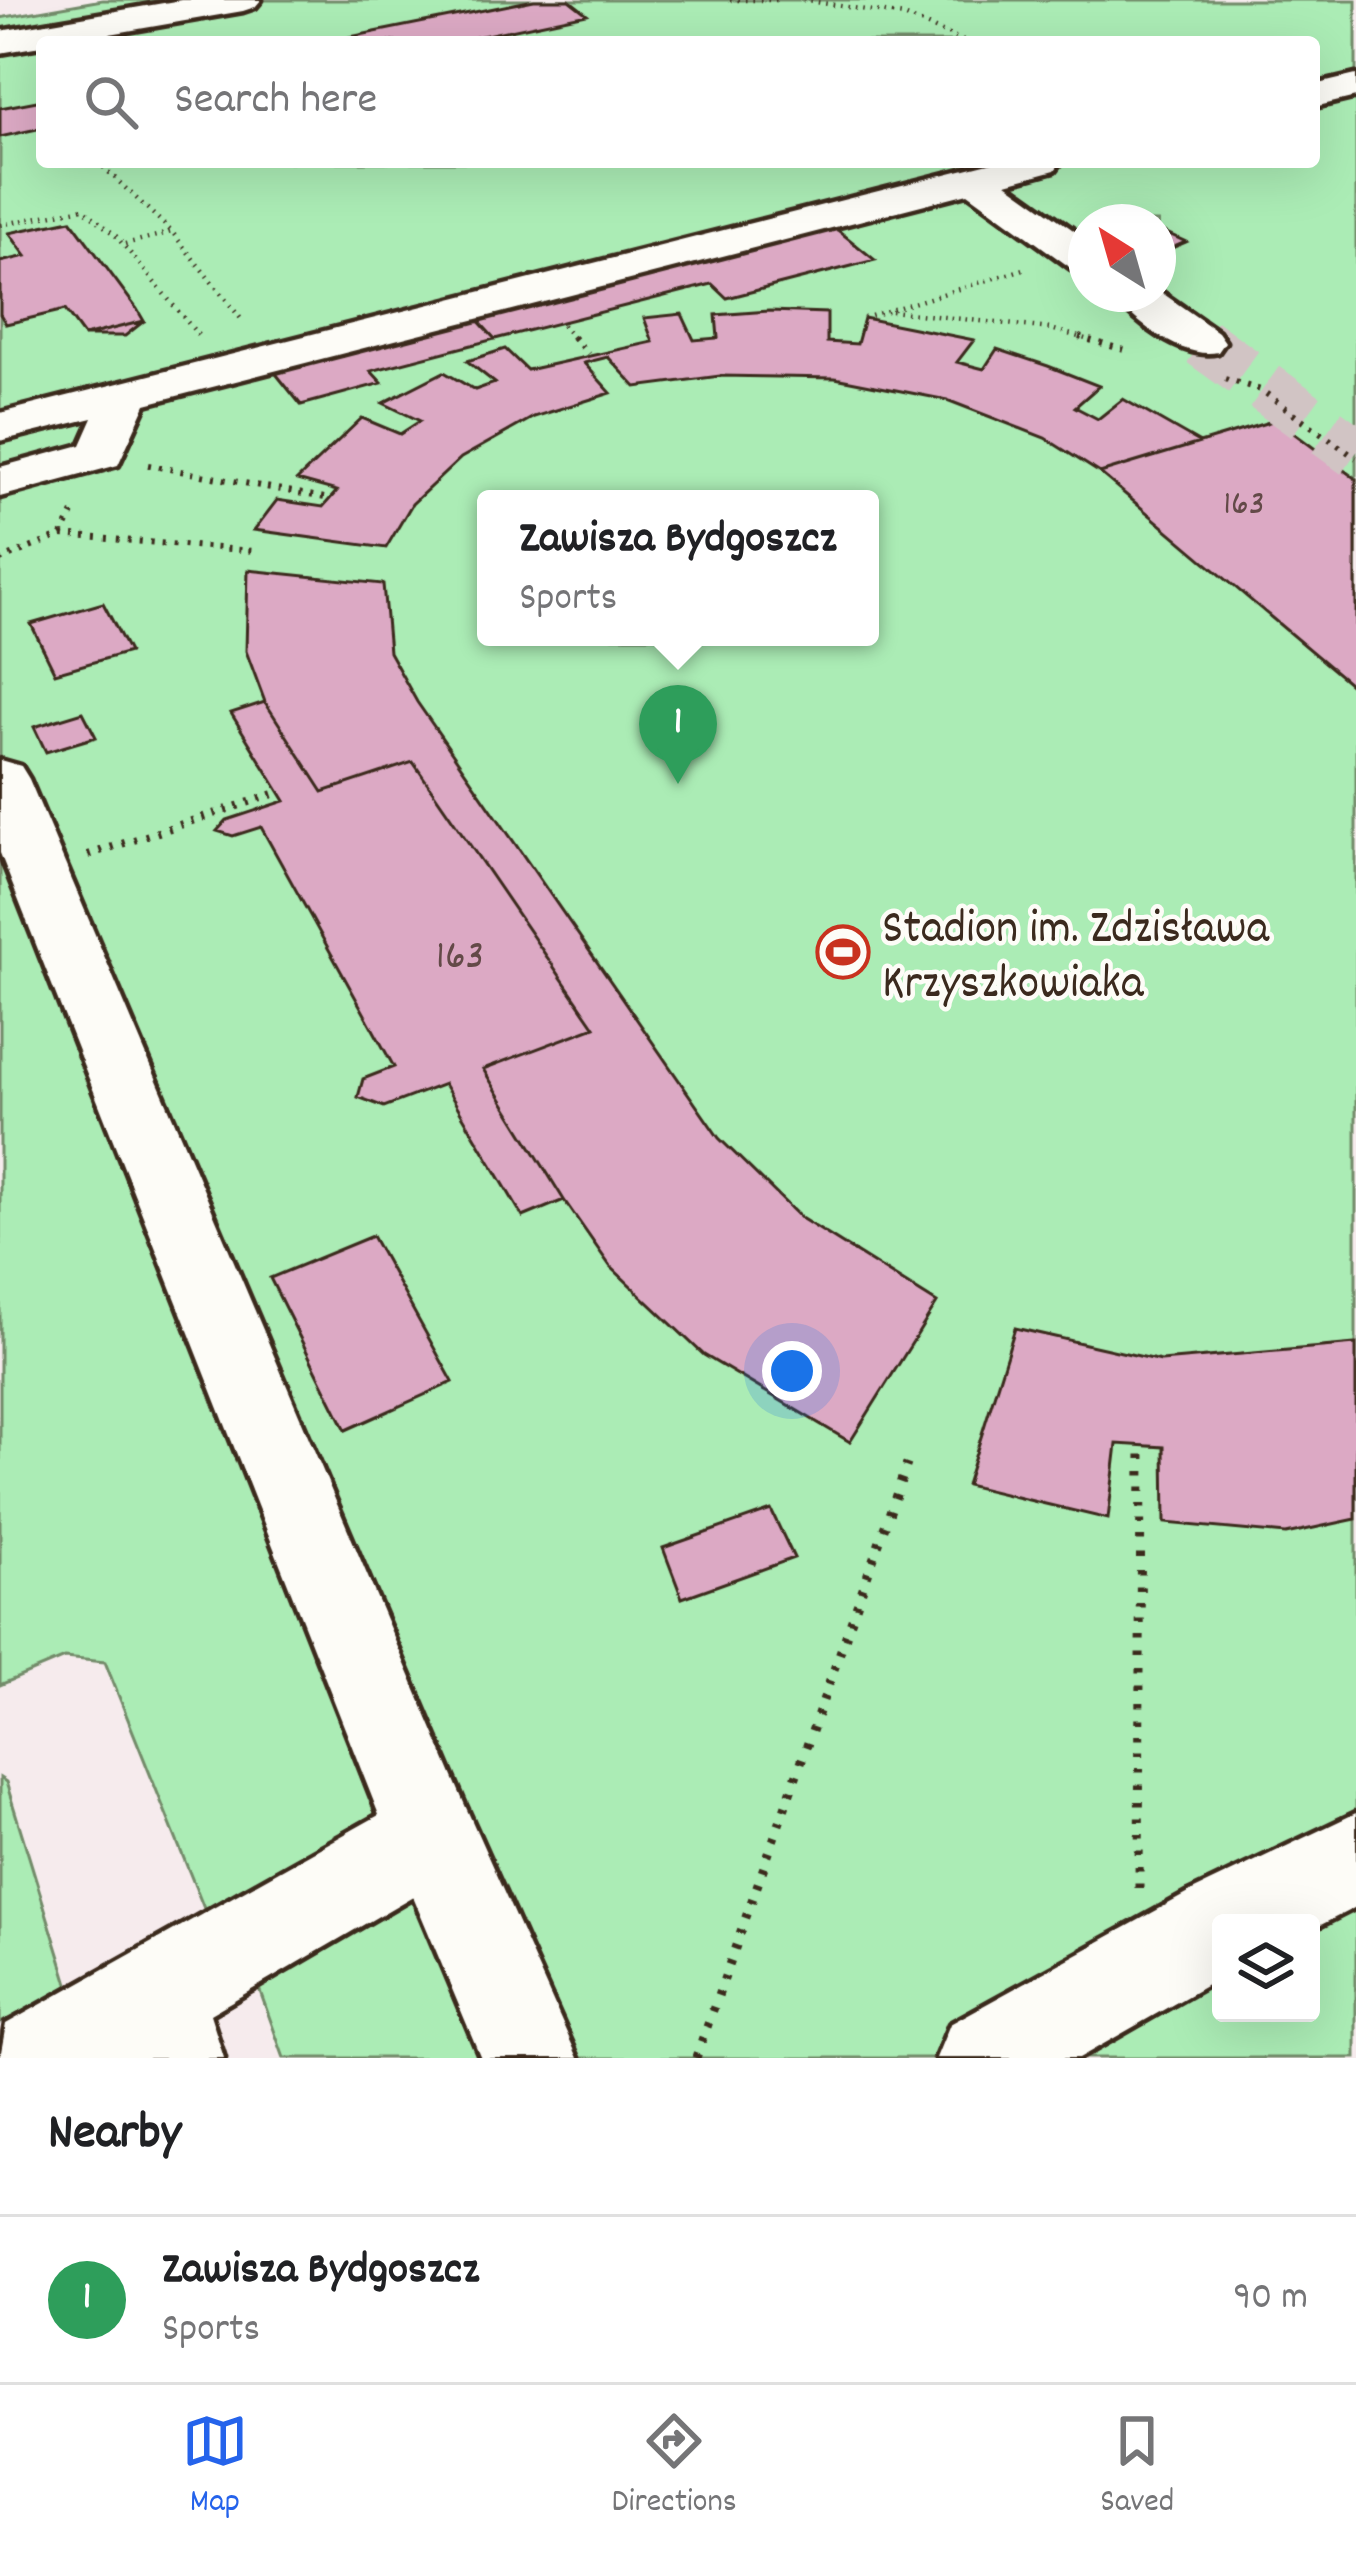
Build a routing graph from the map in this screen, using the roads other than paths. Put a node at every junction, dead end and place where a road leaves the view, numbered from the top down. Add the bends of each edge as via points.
1 (243, 0) edge
2 (0, 42) edge
3 (1356, 86) edge
4 (1320, 95) edge
5 (1020, 168) edge
6 (976, 180) junction
7 (1068, 246) edge
8 (1155, 312) edge
9 (1210, 360) tunnel mouth
10 (125, 397) junction
11 (0, 427) edge
12 (0, 482) edge
13 (16, 826) edge
14 (433, 1835) junction
15 (1356, 1858) edge
16 (1246, 1914) edge
17 (1212, 1931) edge
18 (165, 2025) edge
19 (40, 2058) edge
20 (530, 2058) edge
21 (984, 2058) edge

1 - 2 lane
3 - 4 lane
5 - 6 lane
6 - 7 lane
6 - 10 lane
8 - 9 lane
10 - 11 lane
10 - 12 lane via 101,455
13 - 14 lane
14 - 18 lane
14 - 20 lane
15 - 16 lane
17 - 21 lane
18 - 19 lane

